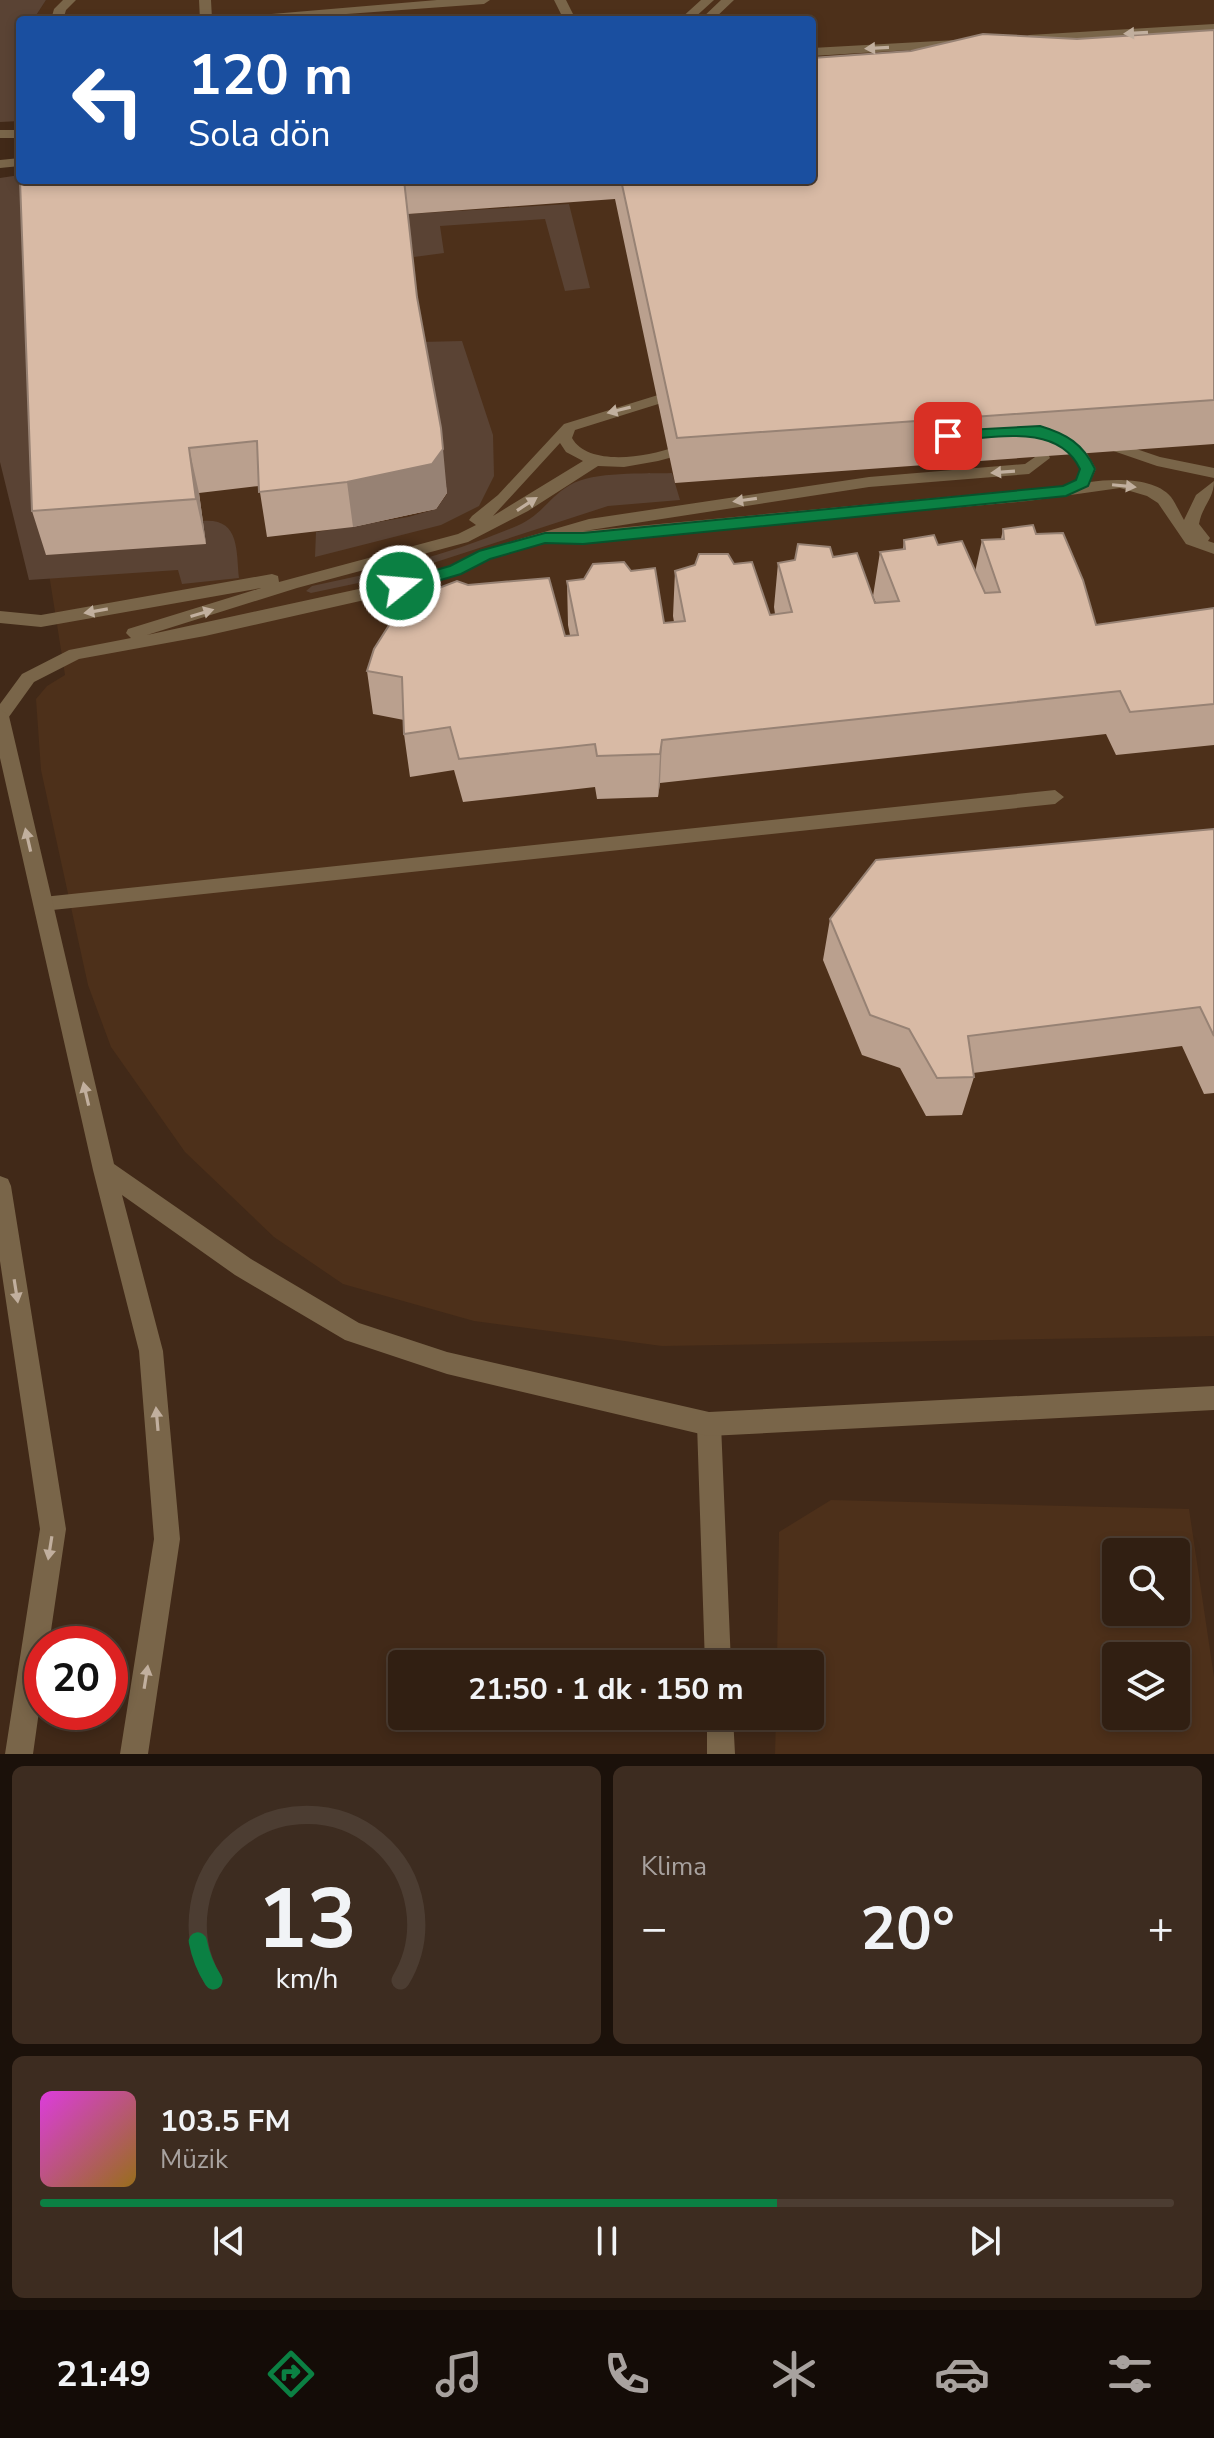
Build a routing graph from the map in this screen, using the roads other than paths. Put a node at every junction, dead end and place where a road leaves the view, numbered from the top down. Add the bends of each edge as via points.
1 (70, 0) edge
2 (484, 0) edge
3 (708, 0) edge
4 (728, 0) edge
5 (371, 9) edge
6 (58, 16) edge
7 (273, 16) edge
8 (690, 16) edge
9 (710, 16) edge
10 (1214, 28) edge
11 (1013, 40) edge
12 (967, 43) edge
13 (816, 52) edge
14 (671, 363) edge
15 (683, 397) edge
16 (663, 398) junction
17 (569, 427) junction
18 (708, 430) edge
19 (1032, 431) junction
20 (595, 461) junction
21 (1214, 473) edge
22 (1214, 486) edge
23 (1066, 491) junction
24 (545, 538) junction
25 (1214, 546) edge
26 (294, 583) junction
27 (310, 605) junction
28 (0, 617) edge
29 (75, 654) junction
30 (0, 716) edge
31 (1055, 797) dead end
32 (43, 904) junction
33 (104, 1170) junction
34 (0, 1186) edge
35 (1214, 1398) edge
36 (709, 1424) junction
37 (717, 1650) edge
38 (720, 1730) edge
39 (19, 1754) edge
40 (134, 1754) edge
41 (721, 1754) edge

1 - 6 lane
2 - 5 lane
3 - 8 lane
4 - 9 lane
5 - 7 lane
10 -> 11 lane
12 -> 13 lane
14 - 16 lane via 672,388
15 - 16 lane
16 -> 17 lane
17 - 20 lane via 565,438 571,449
17 -> 28 lane via 510,495 469,526 438,537 286,578 41,621
18 - 20 lane via 679,451 624,462
19 - 21 lane via 1067,433
19 - 23 lane via 1066,441 1080,454 1088,469 1082,483
19 -> 24 lane via 1043,458 1029,469 839,486 589,524
26 -> 20 lane via 463,538
22 - 25 lane via 1192,510 1191,525
23 - 24 lane via 583,539
23 -> 25 lane via 1120,483 1152,492 1164,499 1192,540
24 - 27 lane via 400,586
26 - 27 lane via 280,599
29 -> 26 lane
27 - 29 lane
29 - 30 lane via 28,678
32 -> 30 street
31 - 32 lane
33 -> 32 street
33 - 36 street via 243,1267 353,1332 447,1363
40 -> 33 street via 167,1539 151,1351
34 -> 39 street via 53,1529
35 - 36 street
36 - 37 street
38 - 41 street

